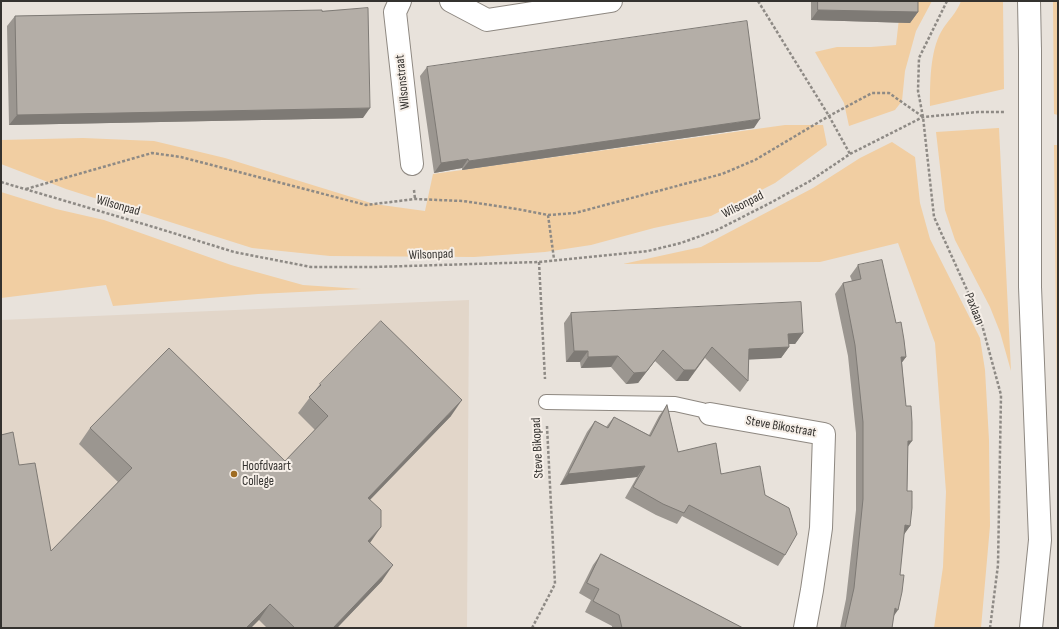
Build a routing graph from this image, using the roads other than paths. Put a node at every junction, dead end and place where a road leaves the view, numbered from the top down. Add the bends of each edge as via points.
1 (400, 1) edge
2 (451, 1) edge
3 (611, 1) edge
4 (1029, 1) edge
5 (412, 164) dead end
6 (546, 402) road end
7 (710, 414) joint
8 (805, 628) edge
9 (1031, 628) edge

1 - 5 street, Wilsonstraat via 395,12
2 - 3 street via 487,20
4 - 9 street, bridge via 1030,287 1040,540
6 - 7 lane, Steve Bikostraat via 674,404
7 - 8 street, Steve Bikostraat via 824,434 821,528

